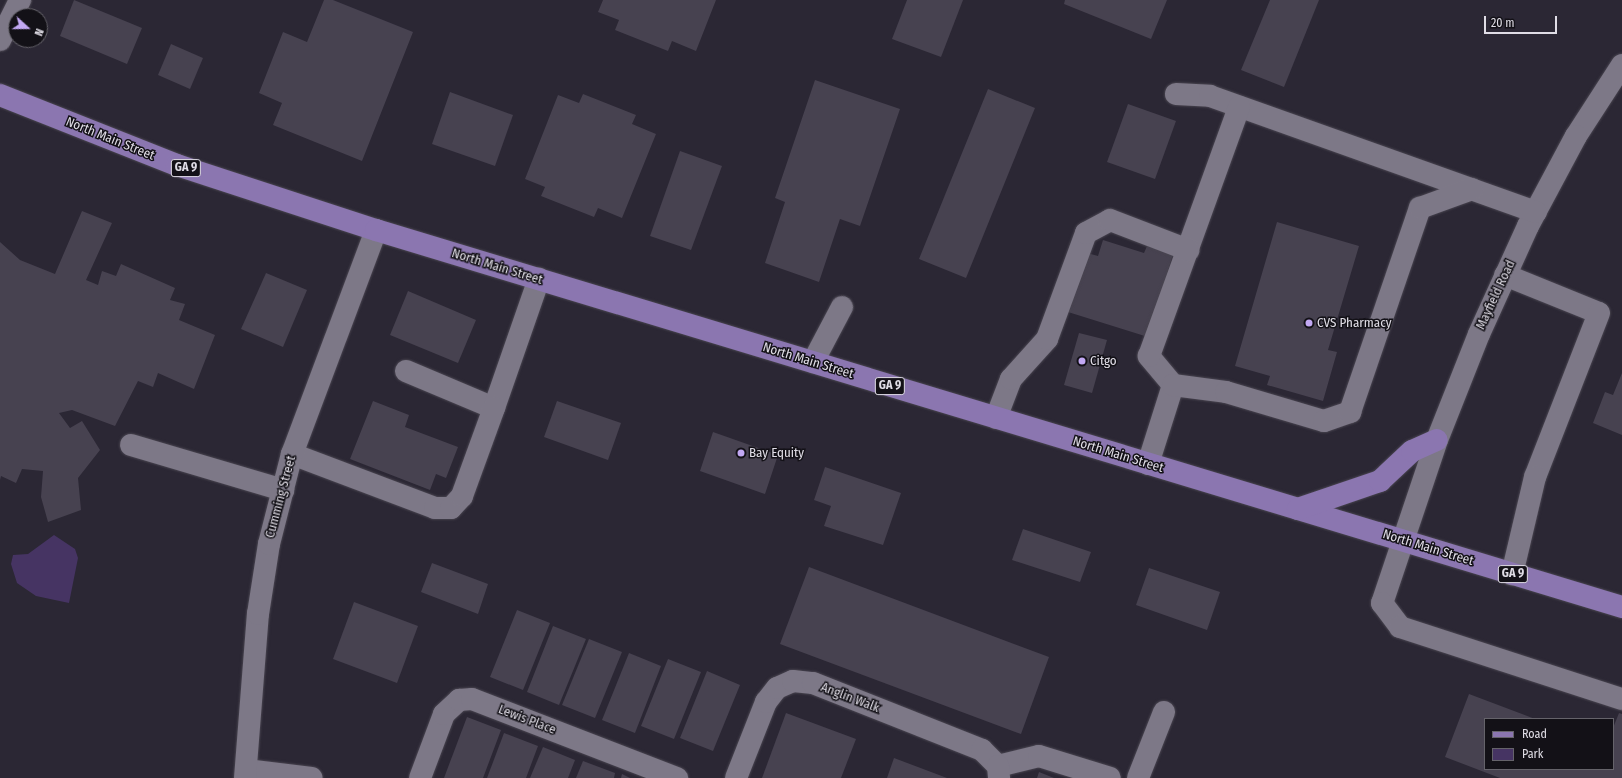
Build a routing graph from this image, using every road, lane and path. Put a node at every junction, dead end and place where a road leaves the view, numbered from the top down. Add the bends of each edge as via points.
1 (20, 0) edge
2 (0, 40) edge
3 (1622, 65) edge
4 (0, 94) edge
5 (1176, 94) dead end
6 (1239, 106) junction
7 (1472, 189) junction
8 (1536, 212) junction
9 (376, 230) junction
10 (1188, 250) junction
11 (1505, 275) junction
12 (539, 280) junction
13 (842, 307) dead end
14 (813, 362) junction
15 (406, 371) dead end
16 (1173, 386) junction
17 (494, 408) junction
18 (996, 418) junction
19 (1438, 440) junction
20 (131, 445) dead end
21 (292, 454) junction
22 (1148, 464) junction
23 (283, 490) junction
24 (1298, 509) junction
25 (1405, 541) junction
26 (1512, 574) junction
27 (1622, 607) edge
28 (1622, 699) edge
29 (1164, 712) dead end
30 (998, 772) edge
31 (245, 774) edge
32 (312, 778) edge
33 (420, 778) edge
34 (678, 778) edge
35 (736, 778) edge
36 (1110, 778) edge
37 (1138, 778) edge

1 - 2 street
3 - 8 street, Mayfield Road via 1576,136
4 - 9 main road, North Main Street / GA 9 via 177,165
5 - 6 street via 1210,96
6 - 7 street
6 - 10 street
7 - 8 street
7 - 16 street via 1420,208 1350,412 1324,421 1226,392
8 - 11 street, Mayfield Road
9 - 12 main road, North Main Street / GA 9
9 - 21 street, Cumming Street
10 - 16 street via 1149,356
10 - 18 street via 1110,220 1086,232 1047,339 1011,379
11 - 19 street, Mayfield Road
11 - 26 street via 1599,313 1535,478
12 - 14 main road, North Main Street / GA 9
12 - 17 street
13 - 14 street
14 - 18 main road, North Main Street / GA 9
15 - 17 street
16 - 22 street
17 - 21 street via 462,496 451,508 435,508
18 - 22 main road, North Main Street / GA 9
19 - 24 main road via 1412,452 1380,481
19 - 25 street, Mayfield Road
20 - 23 street
21 - 23 street, Cumming Street
22 - 24 main road, North Main Street / GA 9
23 - 31 street, Cumming Street via 268,544 258,614
24 - 25 main road, North Main Street / GA 9
25 - 26 main road, North Main Street / GA 9
25 - 28 street, Mayfield Road via 1382,604 1400,627
26 - 27 main road, North Main Street / GA 9
29 - 37 street
30 - 35 street, Anglin Walk via 982,750 813,683 793,681 777,688 766,702
30 - 36 street via 1039,756
31 - 32 street
33 - 34 street, Lewis Place via 444,714 459,700 472,699

